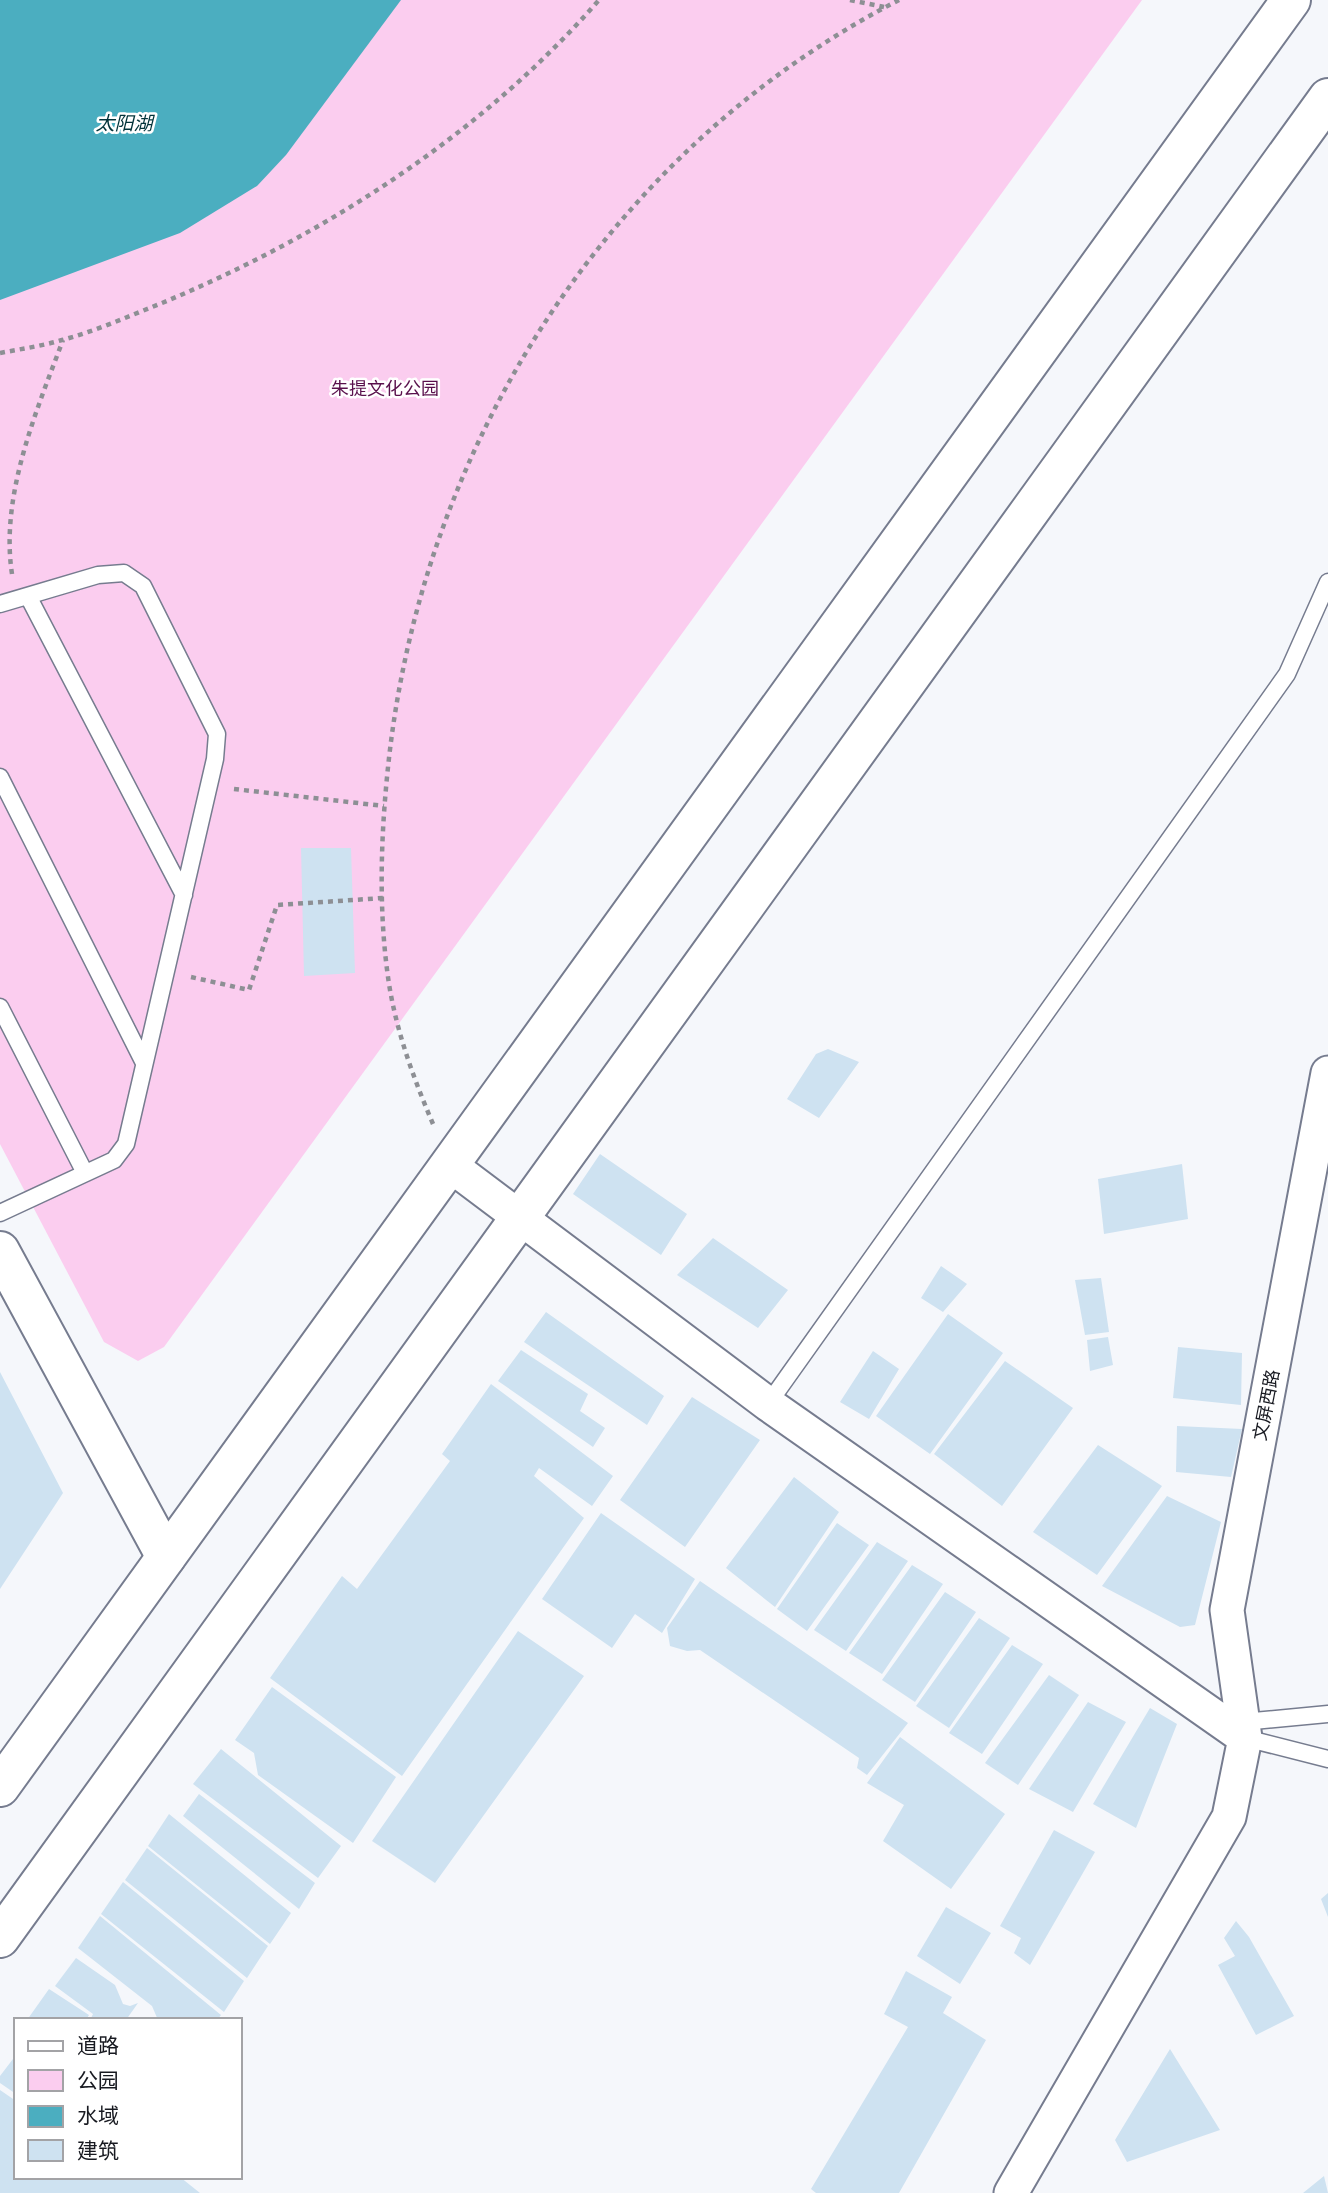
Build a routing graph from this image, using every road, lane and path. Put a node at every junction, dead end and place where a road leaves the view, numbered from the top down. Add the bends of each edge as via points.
1 (599, 0) edge
2 (850, 0) edge
3 (899, 0) edge
4 (1291, 0) edge
5 (886, 7) junction
6 (1328, 98) edge
7 (63, 340) junction
8 (0, 353) edge
9 (1328, 582) edge
10 (23, 597) junction
11 (0, 604) edge
12 (0, 777) edge
13 (209, 786) junction
14 (384, 806) junction
15 (184, 895) junction
16 (383, 898) junction
17 (166, 971) junction
18 (0, 1007) edge
19 (144, 1063) junction
20 (1328, 1073) edge
21 (450, 1165) junction
22 (85, 1173) junction
23 (0, 1213) edge
24 (520, 1218) junction
25 (0, 1251) edge
26 (768, 1404) junction
27 (166, 1557) junction
28 (1328, 1714) edge
29 (1244, 1730) junction
30 (1328, 1759) edge
31 (0, 1787) edge
32 (0, 1938) edge
33 (1011, 2193) edge

1 - 7 path via 490,107 380,188 248,264
2 - 5 path
3 - 5 path
4 - 21 main road
5 - 14 path via 768,80 693,143 627,211 576,275 517,364 474,446 440,532 417,608 395,710
6 - 24 main road
7 - 8 path
7 - 10 path via 13,487 8,557
9 - 26 lane via 1287,674
10 - 11 lane
10 - 13 lane via 97,575 124,573 143,586 217,734
10 - 15 lane
12 - 19 lane
13 - 14 path
13 - 15 lane
14 - 16 path
15 - 17 lane
16 - 17 path via 277,905 249,990
16 - 21 path via 388,978 409,1067
17 - 19 lane
18 - 22 lane
19 - 22 lane via 125,1144 114,1160
20 - 29 street, 文屏西路 via 1227,1610
21 - 24 street
21 - 27 main road
22 - 23 lane
24 - 26 street
24 - 32 main road
25 - 27 main road
26 - 29 street
27 - 31 main road
28 - 29 lane
29 - 30 lane
29 - 33 street, 文屏西路 via 1229,1817

